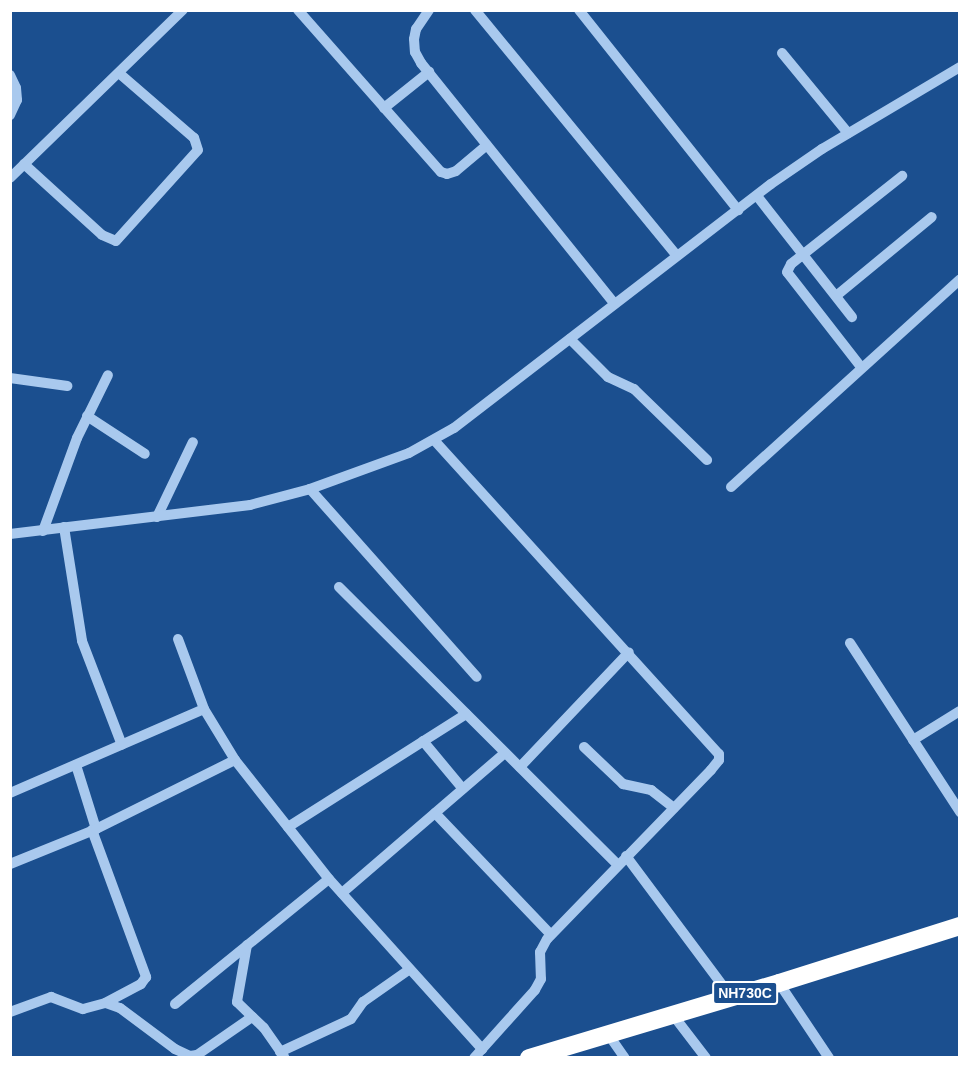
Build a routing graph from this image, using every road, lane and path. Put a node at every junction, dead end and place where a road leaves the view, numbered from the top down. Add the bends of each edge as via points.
1 (183, 10) edge
2 (298, 10) edge
3 (429, 10) edge
4 (474, 10) edge
5 (579, 10) edge
6 (782, 53) dead end
7 (960, 67) edge
8 (429, 72) junction
9 (119, 73) junction
10 (10, 75) edge
11 (384, 108) junction
12 (10, 115) edge
13 (848, 134) junction
14 (487, 145) junction
15 (24, 164) junction
16 (902, 176) dead end
17 (10, 178) edge
18 (757, 196) junction
19 (738, 210) junction
20 (932, 217) dead end
21 (803, 255) junction
22 (677, 256) junction
23 (960, 279) edge
24 (836, 296) junction
25 (615, 304) junction
26 (852, 316) dead end
27 (570, 339) junction
28 (861, 366) junction
29 (108, 375) dead end
30 (10, 378) edge
31 (67, 386) dead end
32 (87, 416) junction
33 (434, 440) junction
34 (193, 442) dead end
35 (146, 454) dead end
36 (707, 460) dead end
37 (731, 487) dead end
38 (310, 489) junction
39 (157, 517) junction
40 (63, 527) junction
41 (43, 531) junction
42 (10, 534) edge
43 (339, 586) dead end
44 (178, 639) dead end
45 (850, 643) dead end
46 (629, 652) junction
47 (477, 677) dead end
48 (204, 709) junction
49 (960, 711) edge
50 (466, 714) junction
51 (913, 740) junction
52 (423, 741) junction
53 (122, 745) junction
54 (584, 747) dead end
55 (505, 753) junction
56 (235, 760) junction
57 (76, 765) junction
58 (520, 767) junction
59 (463, 789) junction
60 (10, 793) edge
61 (674, 808) junction
62 (960, 812) edge
63 (435, 813) junction
64 (288, 827) junction
65 (94, 829) junction
66 (622, 860) junction
67 (10, 864) edge
68 (329, 879) junction
69 (342, 893) junction
70 (960, 926) edge
71 (551, 935) junction
72 (247, 945) junction
73 (410, 969) junction
74 (779, 983) junction
75 (731, 997) junction
76 (106, 1003) junction
77 (175, 1004) dead end
78 (10, 1012) edge
79 (674, 1015) junction
80 (252, 1017) junction
81 (608, 1034) junction
82 (478, 1053) edge
83 (282, 1055) edge
84 (549, 1055) edge
85 (529, 1058) edge
86 (625, 1058) edge
87 (706, 1058) edge
88 (829, 1058) edge

1 - 9 street
2 - 11 street
3 - 8 street via 414,39 415,52
4 - 22 street
5 - 19 street
6 - 13 street
7 - 13 street
8 - 11 street
8 - 14 street
9 - 15 street
9 - 15 street via 194,138 198,150 116,241 102,235
10 - 12 street via 17,100
11 - 14 street via 441,172 456,171
13 - 18 street
14 - 25 street
15 - 17 street
16 - 21 street
18 - 19 street
18 - 21 street
19 - 22 street
20 - 24 street
21 - 24 street
21 - 28 street via 787,272
22 - 25 street
23 - 28 street
24 - 26 street
25 - 27 street
27 - 33 street
27 - 36 street via 608,377 640,394
28 - 37 street
29 - 32 street
30 - 31 street
32 - 35 street
32 - 41 street
33 - 38 street
33 - 46 street
34 - 39 street
38 - 39 street via 249,505
38 - 47 street
39 - 40 street
40 - 41 street
40 - 53 street via 82,641
41 - 42 street
43 - 50 street
44 - 48 street
45 - 51 street
46 - 58 street
46 - 61 street via 719,754 711,770
48 - 53 street
48 - 56 street
49 - 51 street
50 - 52 street
50 - 55 street
51 - 62 street
52 - 59 street
52 - 64 street
53 - 57 street
54 - 61 street via 622,784 651,790
55 - 58 street
55 - 59 street
56 - 64 street
56 - 65 street
57 - 60 street
57 - 65 street
58 - 66 street
59 - 63 street
61 - 66 street
63 - 69 street
63 - 71 street
64 - 68 street
65 - 67 street
65 - 76 street via 146,977 141,984
66 - 71 street
66 - 75 street
68 - 69 street
68 - 72 street
69 - 73 street
70 - 74 highway, NH730C
71 - 82 street via 540,952 541,979 535,990
72 - 77 street
72 - 80 street via 237,1002
73 - 82 street
73 - 83 street via 363,1002 351,1019
74 - 75 highway, NH730C
74 - 88 street
75 - 79 highway, NH730C
76 - 78 street via 83,1009 51,997
76 - 80 street via 120,1008 190,1056
79 - 81 highway, NH730C
79 - 87 street
80 - 83 street
81 - 84 highway, NH730C
81 - 86 street
84 - 85 highway, NH730C

